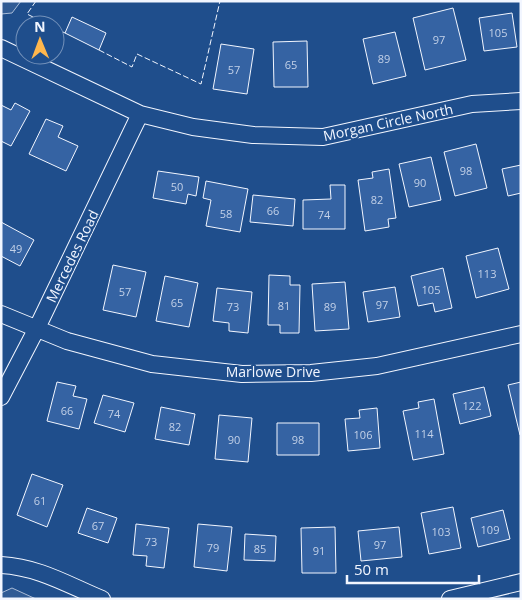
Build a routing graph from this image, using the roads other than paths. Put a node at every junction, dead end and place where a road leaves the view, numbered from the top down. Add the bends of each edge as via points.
1 (1, 48) edge
2 (521, 101) edge
3 (140, 114) junction
4 (1, 314) edge
5 (36, 330) junction
6 (521, 334) edge
7 (1, 397) edge
8 (1, 565) edge
9 (521, 582) edge
10 (102, 599) edge
11 (450, 599) edge

1 - 3 street, Morgan Circle North
2 - 3 street, Morgan Circle North via 472,104 323,137 253,135 193,127
3 - 5 street, Mercedes Road
4 - 5 street, Marlowe Drive
5 - 6 street, Marlowe Drive via 152,364 242,374 312,373 377,366
5 - 7 street, Mercedes Road
8 - 10 street via 50,574
9 - 11 street

